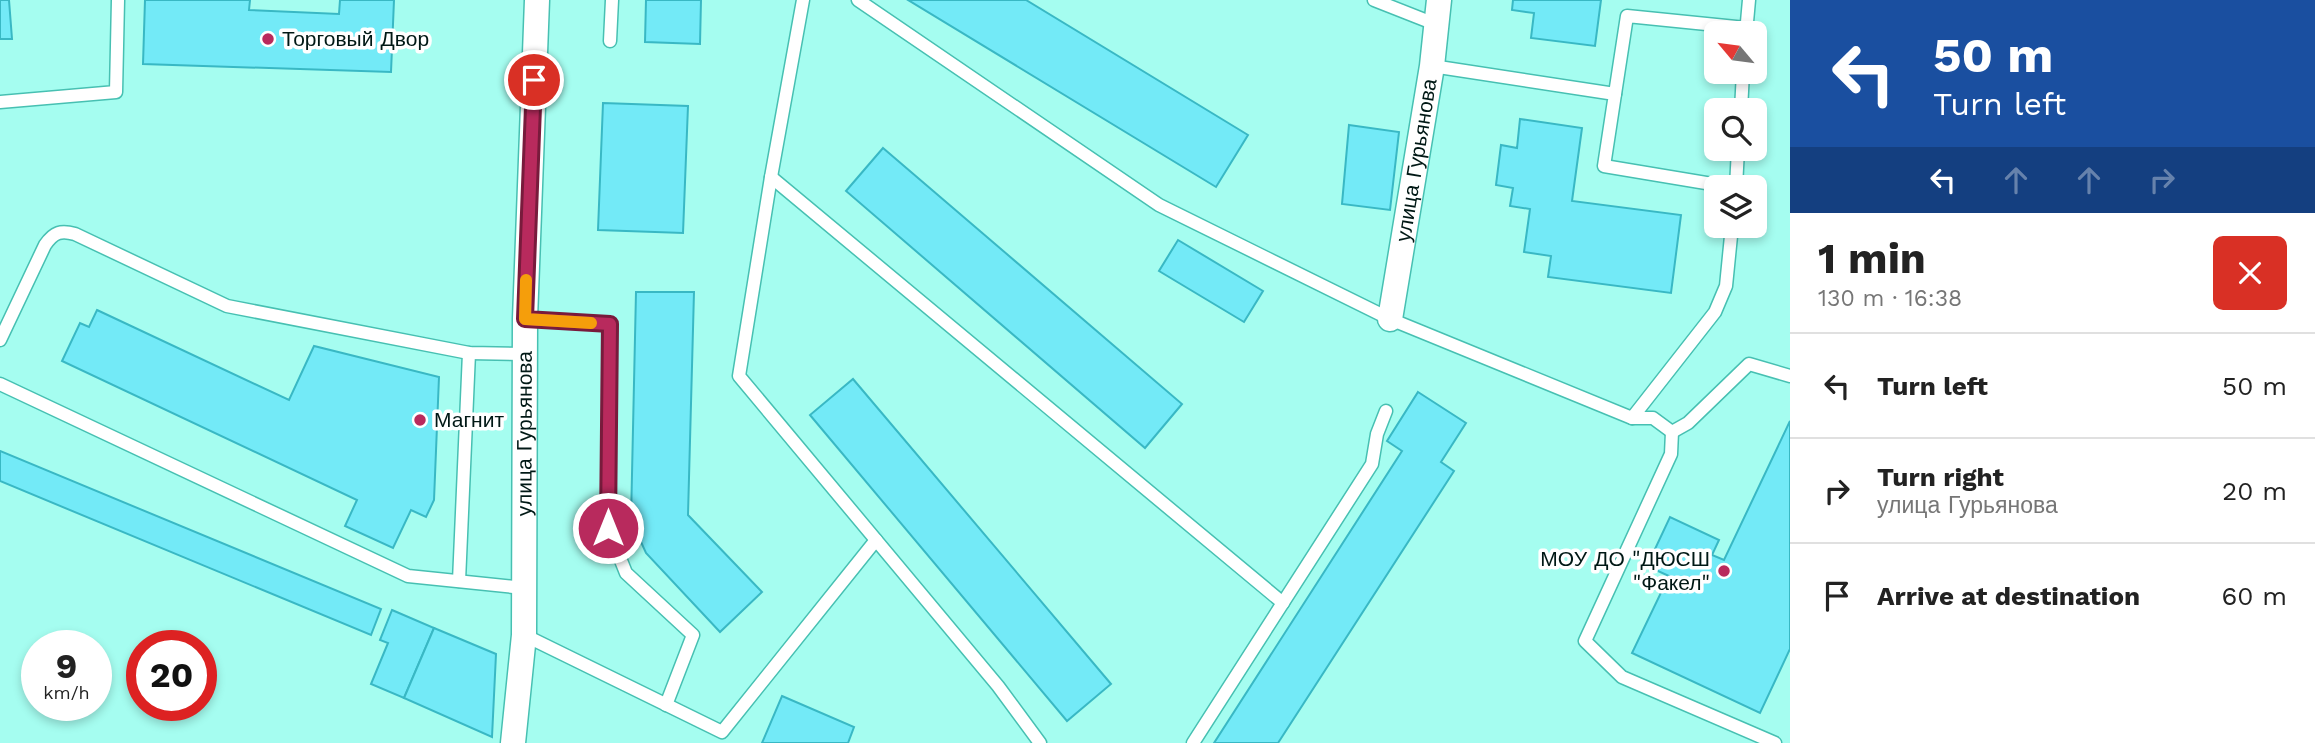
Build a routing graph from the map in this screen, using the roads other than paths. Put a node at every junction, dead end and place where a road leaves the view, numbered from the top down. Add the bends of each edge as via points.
1 (118, 0) edge
2 (537, 0) edge
3 (612, 0) edge
4 (803, 0) edge
5 (858, 0) edge
6 (1374, 0) edge
7 (1749, 0) edge
8 (1437, 12) edge
9 (1747, 21) edge
10 (1704, 26) edge
11 (610, 41) dead end
12 (1432, 66) junction
13 (1615, 94) junction
14 (0, 102) edge
15 (771, 177) junction
16 (1704, 183) edge
17 (1731, 238) edge
18 (525, 319) junction
19 (1390, 319) junction
20 (0, 340) edge
21 (468, 353) junction
22 (524, 354) junction
23 (1790, 376) edge
24 (0, 384) edge
25 (1386, 411) dead end
26 (1632, 418) junction
27 (1672, 432) junction
28 (876, 540) junction
29 (459, 582) junction
30 (524, 589) junction
31 (1283, 603) junction
32 (524, 635) junction
33 (666, 705) junction
34 (513, 743) edge
35 (1040, 743) edge
36 (1193, 743) edge
37 (1775, 743) edge

1 - 14 lane via 116,92
2 - 18 street, улица Гурьянова
3 - 11 lane
4 - 15 lane
5 - 19 lane via 1159,205
6 - 8 lane
7 - 9 lane
8 - 12 street, улица Гурьянова
10 - 13 lane via 1627,16
12 - 13 lane
12 - 19 street, улица Гурьянова
13 - 16 lane via 1604,166
15 - 28 lane via 739,376
15 - 31 lane
17 - 26 lane via 1726,286 1715,312
18 - 22 street, улица Гурьянова
18 - 33 lane via 610,324 608,528 626,573 693,635
19 - 26 lane
20 - 21 lane via 45,245 52,235 63,231 227,306
21 - 22 lane
21 - 29 lane
22 - 30 street, улица Гурьянова
23 - 27 lane via 1749,364 1688,423
24 - 29 lane via 408,576
25 - 31 lane via 1372,464
26 - 27 lane via 1653,418
27 - 37 lane via 1671,454 1585,641 1622,677
28 - 33 lane via 722,732
28 - 35 lane
29 - 30 lane
30 - 32 street, улица Гурьянова
31 - 36 lane
32 - 33 lane
32 - 34 street, улица Гурьянова

